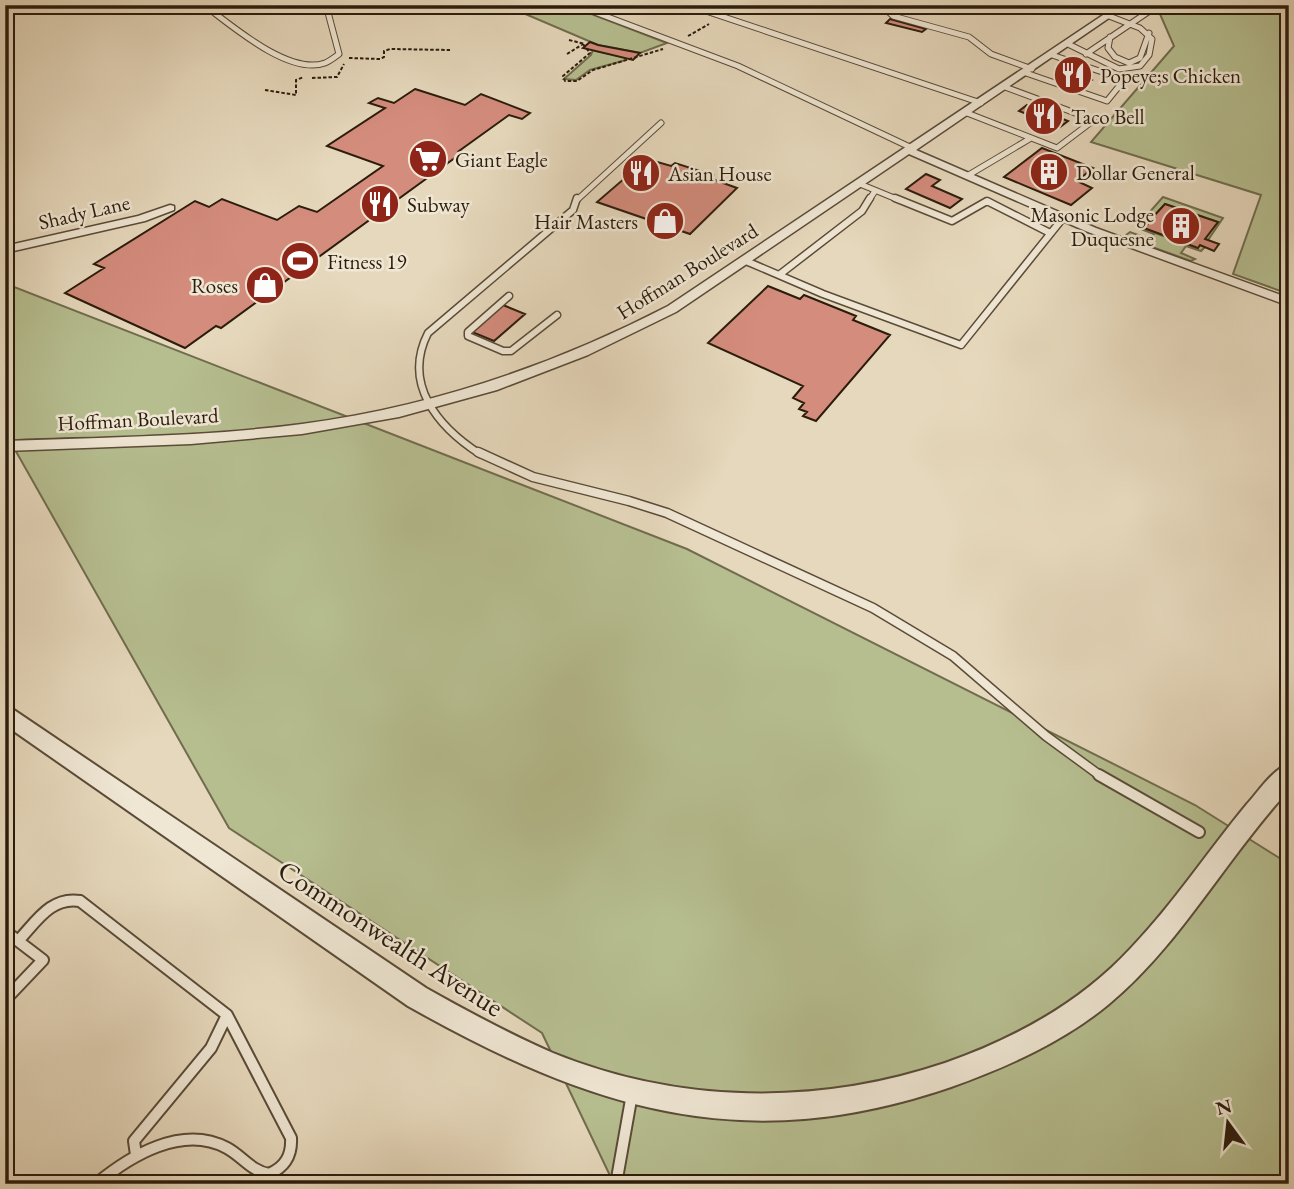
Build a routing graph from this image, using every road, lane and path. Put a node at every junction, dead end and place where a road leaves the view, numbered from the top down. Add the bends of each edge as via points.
1 (204, 5) edge
2 (326, 5) edge
3 (576, 5) edge
4 (603, 5) edge
5 (688, 5) edge
6 (858, 5) edge
7 (881, 5) edge
8 (1124, 5) edge
9 (592, 11) junction
10 (848, 11) dead end
11 (1148, 12) dead end
12 (1109, 16) junction
13 (1130, 24) junction
14 (1149, 33) junction
15 (1110, 37) junction
16 (569, 40) dead end
17 (676, 43) junction
18 (585, 44) junction
19 (1068, 44) junction
20 (450, 50) dead end
21 (567, 54) dead end
22 (1086, 54) junction
23 (1052, 55) junction
24 (636, 57) dead end
25 (641, 58) junction
26 (1029, 71) junction
27 (1005, 87) junction
28 (265, 90) dead end
29 (981, 103) junction
30 (967, 113) junction
31 (662, 123) dead end
32 (1031, 138) junction
33 (912, 150) junction
34 (967, 176) junction
35 (860, 184) junction
36 (876, 191) junction
37 (170, 208) dead end
38 (1063, 218) junction
39 (1050, 233) junction
40 (5, 250) edge
41 (746, 261) junction
42 (779, 275) junction
43 (509, 296) dead end
44 (1289, 302) edge
45 (557, 315) dead end
46 (429, 405) junction
47 (5, 446) edge
48 (5, 713) edge
49 (1289, 774) edge
50 (1199, 832) dead end
51 (5, 931) edge
52 (18, 941) junction
53 (5, 1000) edge
54 (227, 1014) junction
55 (632, 1094) junction
56 (136, 1155) junction
57 (96, 1184) edge
58 (615, 1184) edge

1 - 2 lane via 287,61 311,65 331,61 339,54
3 - 9 lane
4 - 9 lane
5 - 29 lane
6 - 10 lane
7 - 26 lane via 893,16 970,37 991,54
8 - 12 street, Hoffman Boulevard
9 - 17 lane
11 - 13 lane
12 - 13 lane
12 - 19 street, Hoffman Boulevard
13 - 14 lane
13 - 15 lane
14 - 15 lane via 1140,58 1129,63 1117,64 1102,55
14 - 22 lane via 1155,44 1140,66 1119,69
15 - 22 lane
16 - 18 path
17 - 25 path
17 - 33 lane via 738,66
18 - 21 path
18 - 25 path via 590,53 562,78 565,81
19 - 22 lane
19 - 23 street, Hoffman Boulevard
20 - 28 path via 388,49 380,59 348,59 334,79 299,78 296,95
23 - 26 street, Hoffman Boulevard
23 - 26 lane via 1110,75 1120,85 1107,101
24 - 25 path
26 - 27 street, Hoffman Boulevard
27 - 29 street, Hoffman Boulevard
27 - 32 lane via 1094,120 1057,148
29 - 30 street, Hoffman Boulevard
30 - 32 lane
30 - 33 street, Hoffman Boulevard
31 - 46 lane via 578,196 573,210 428,333 416,361
32 - 34 lane
33 - 34 street
33 - 35 street, Hoffman Boulevard
34 - 38 street
35 - 36 lane
35 - 41 street, Hoffman Boulevard
36 - 39 lane via 952,221 986,201
36 - 42 lane via 862,211
37 - 40 street, Shady Lane via 141,219
38 - 39 lane
38 - 44 street
39 - 42 lane via 961,345
41 - 42 lane
41 - 46 street, Hoffman Boulevard via 672,309 591,351 506,384
43 - 45 lane via 468,336 511,351
46 - 47 street, Hoffman Boulevard via 267,433
46 - 50 lane via 450,431 491,460 561,485 651,508 908,627 956,659 1086,767
48 - 55 street, Commonwealth Avenue via 448,1016 519,1054
49 - 55 street, Commonwealth Avenue via 1115,982 1071,1017 996,1057 883,1095 793,1108 707,1106
51 - 52 lane
52 - 53 lane via 43,960
52 - 54 lane via 55,903 74,899
54 - 56 lane via 211,1048 134,1140
54 - 56 lane via 291,1138 288,1160 276,1171 262,1174 226,1147 194,1139 159,1144
55 - 58 lane
56 - 57 lane

